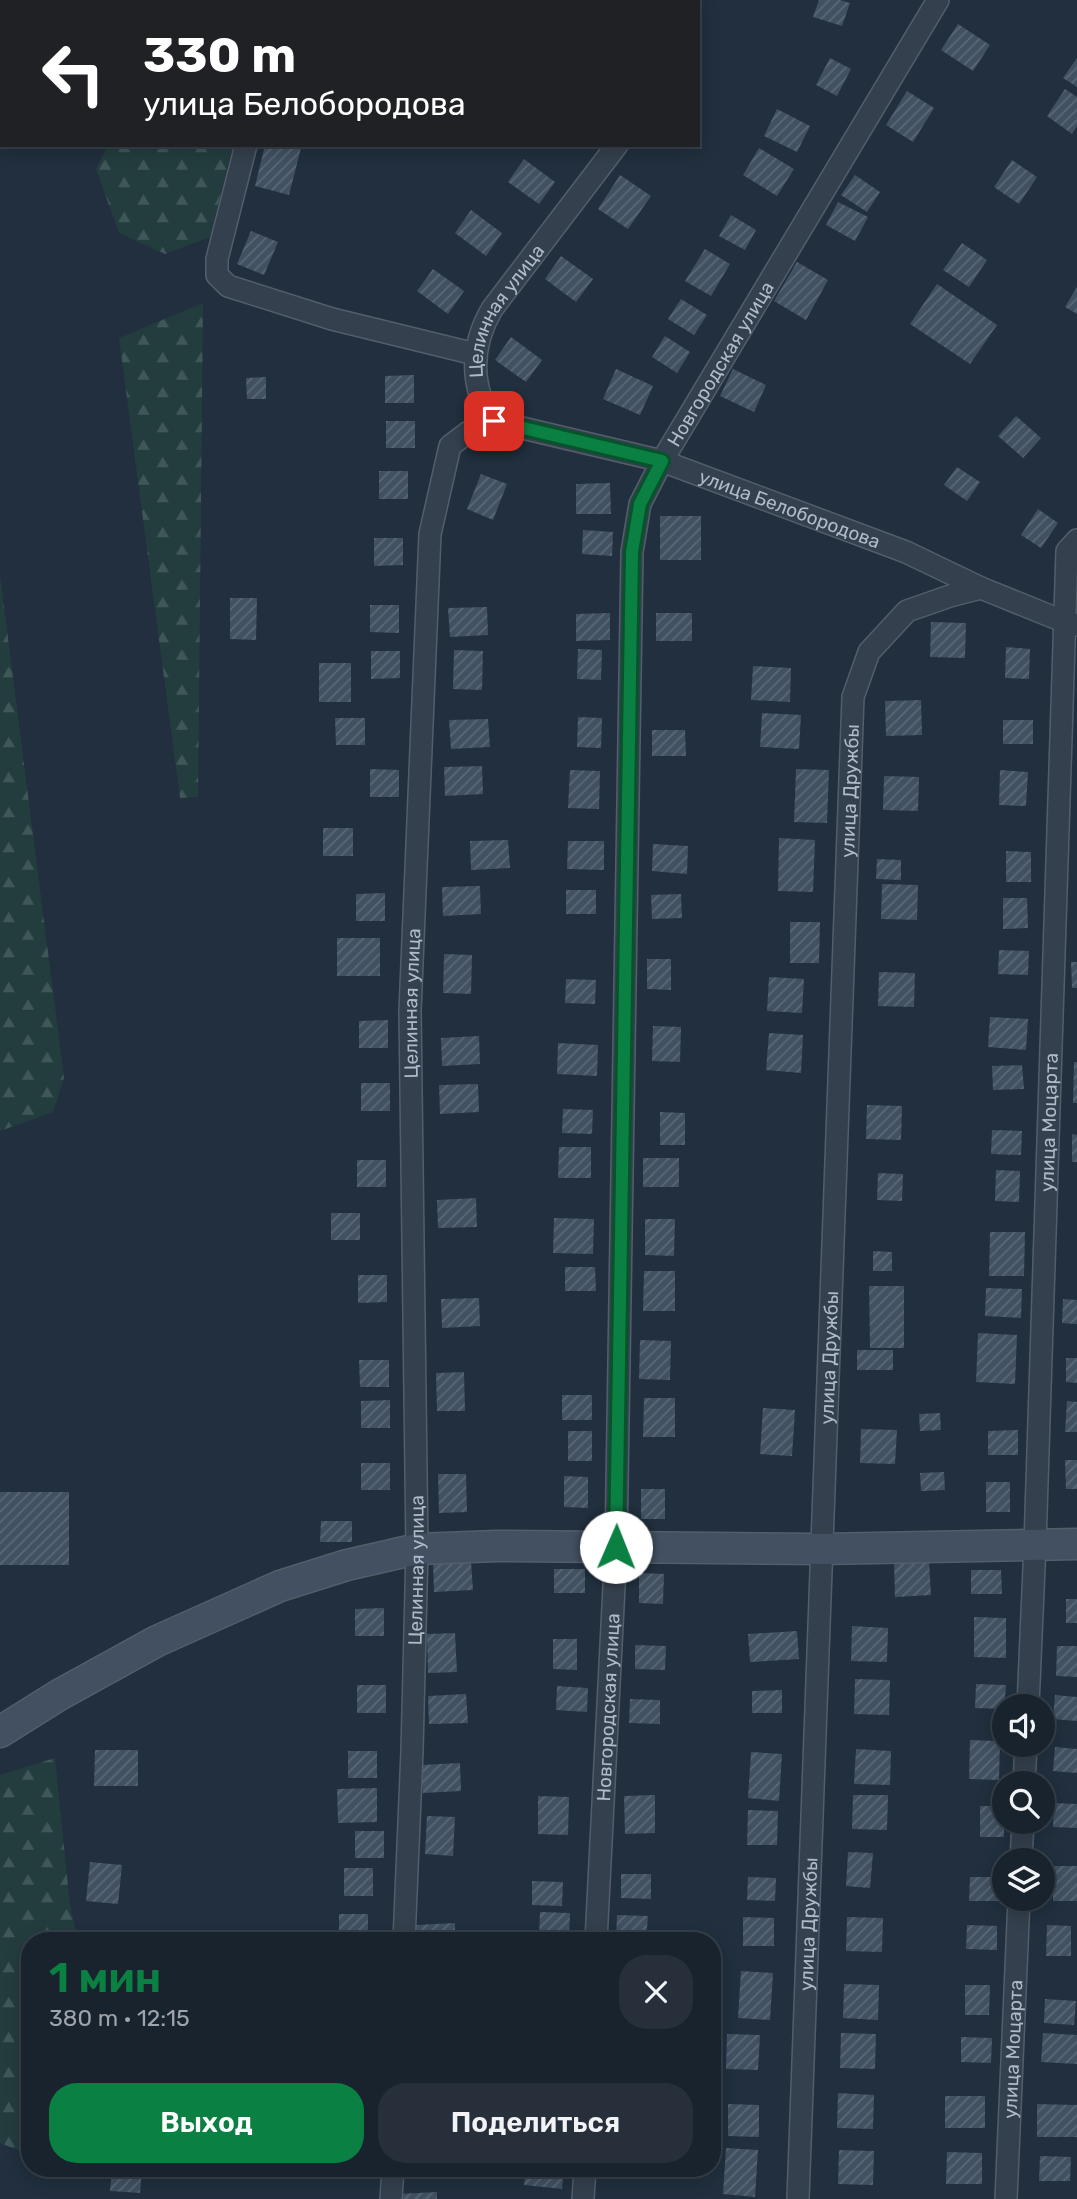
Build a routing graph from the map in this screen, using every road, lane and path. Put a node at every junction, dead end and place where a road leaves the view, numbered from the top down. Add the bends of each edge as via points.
1 (938, 0) edge
2 (245, 147) edge
3 (615, 147) edge
4 (475, 354) junction
5 (494, 421) junction
6 (662, 461) junction
7 (1077, 540) edge
8 (981, 588) junction
9 (1071, 624) edge
10 (1035, 1544) junction
11 (1077, 1544) edge
12 (616, 1547) junction
13 (417, 1549) junction
14 (822, 1549) junction
15 (1029, 1694) edge
16 (0, 1732) edge
17 (1018, 1911) edge
18 (404, 1932) edge
19 (596, 1932) edge
20 (392, 2177) edge
21 (584, 2177) edge
22 (391, 2199) edge
23 (583, 2199) edge
24 (798, 2199) edge
25 (1006, 2199) edge

1 - 6 street, Новгородская улица
2 - 4 street via 217,259 217,275 228,286 332,319
3 - 4 street, Целинная улица via 492,309 481,327
4 - 5 street, Целинная улица via 477,388
5 - 6 street, улица Белобородова
5 - 13 street, Целинная улица via 450,446 430,534 410,1011
6 - 8 street, улица Белобородова via 906,552
6 - 12 street, Новгородская улица via 640,504 632,552
7 - 9 street, улица Моцарта via 1067,551
8 - 9 street, улица Белобородова
8 - 14 street, улица Дружбы via 907,611 869,652 853,697
9 - 10 street, улица Моцарта
10 - 11 street
10 - 14 street
10 - 15 street, улица Моцарта
12 - 13 street
12 - 14 street
12 - 19 street, Новгородская улица
13 - 16 street via 280,1586 157,1641
13 - 18 street, Целинная улица
14 - 24 street, улица Дружбы
17 - 25 street, улица Моцарта
20 - 22 street
21 - 23 street

